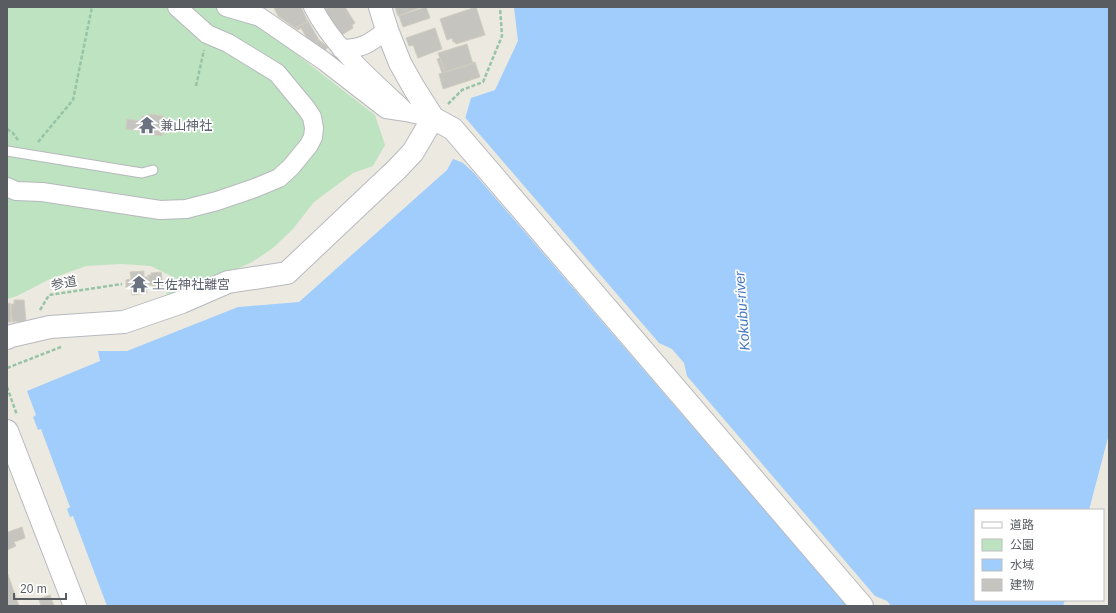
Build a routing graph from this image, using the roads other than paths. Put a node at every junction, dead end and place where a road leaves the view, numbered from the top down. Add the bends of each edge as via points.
1 (177, 7) edge
2 (226, 7) edge
3 (313, 7) edge
4 (380, 7) edge
5 (387, 30) junction
6 (341, 48) junction
7 (440, 111) junction
8 (406, 112) junction
9 (7, 151) edge
10 (153, 170) dead end
11 (7, 187) edge
12 (7, 338) edge
13 (7, 431) edge
14 (75, 606) edge
15 (862, 606) edge

1 - 11 street via 207,34 228,43 277,73 306,108 312,117 314,137 291,168 279,178 255,188 186,209 160,210 42,192 16,191
2 - 8 street via 260,17 324,61 386,109
3 - 6 street via 328,34
4 - 5 street
5 - 6 street via 359,48
5 - 7 street via 400,63
6 - 8 street
7 - 8 street
7 - 12 street via 397,169 287,273 228,282 182,302 124,322 50,327
7 - 15 street
9 - 10 lane via 142,173
13 - 14 street

